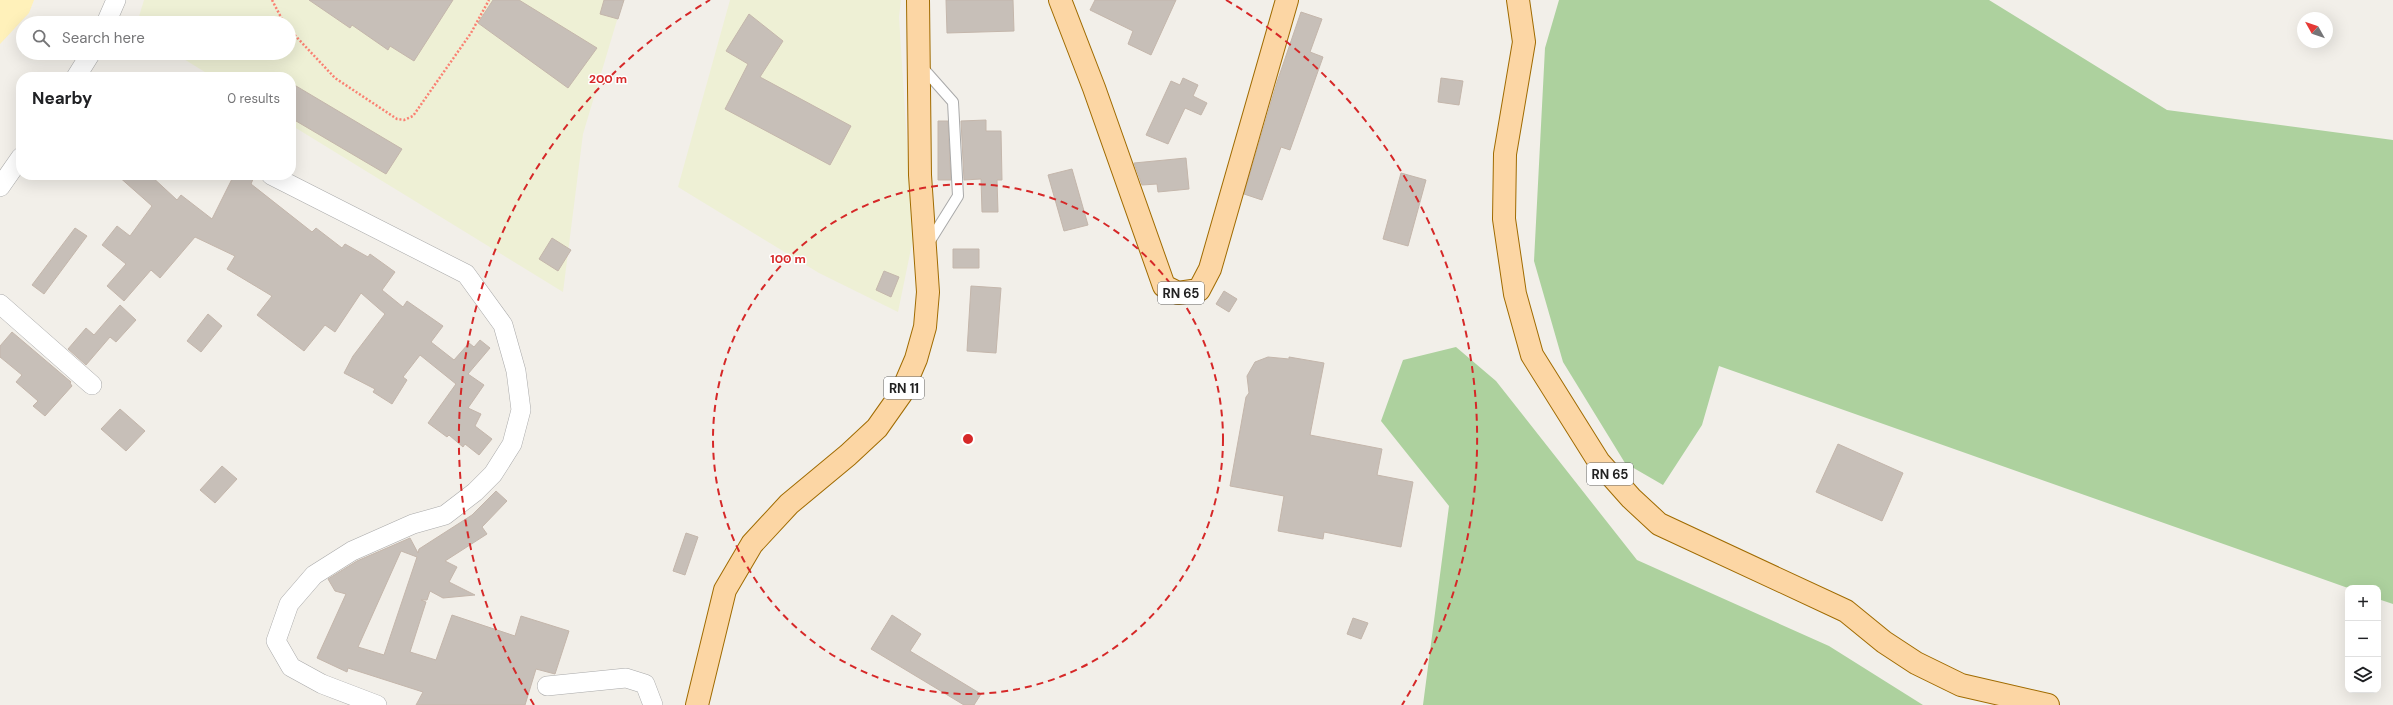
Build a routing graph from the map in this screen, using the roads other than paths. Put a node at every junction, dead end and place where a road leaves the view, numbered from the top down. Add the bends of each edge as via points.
1 (116, 0) edge
2 (918, 0) edge
3 (1060, 0) edge
4 (1287, 0) edge
5 (1518, 0) edge
6 (109, 16) edge
7 (87, 60) edge
8 (919, 63) junction
9 (79, 72) edge
10 (16, 164) edge
11 (282, 180) edge
12 (0, 187) edge
13 (925, 249) junction
14 (0, 304) edge
15 (92, 385) dead end
16 (547, 686) dead end
17 (377, 705) edge
18 (653, 705) edge
19 (697, 705) edge
20 (2048, 705) edge

1 - 6 street
2 - 8 main road, RN 11
3 - 4 main road, RN 65 via 1164,286 1178,293 1199,290 1210,269
5 - 20 main road, RN 65 via 1524,42 1505,154 1504,219 1515,294 1532,356 1600,462 1631,498 1659,524 1846,611 1916,663 1961,685
7 - 9 street
8 - 13 main road, RN 11 via 920,175
8 - 13 lane via 953,102 958,196
10 - 12 street
11 - 17 street via 466,274 503,325 516,371 521,410 518,423 512,444 489,478 444,515 413,524 352,551 314,575 288,604 276,641 291,667 322,684
13 - 19 main road, RN 11 via 928,292 925,327 916,359 901,394 877,428 789,504 752,544 725,590
14 - 15 street
16 - 18 street via 626,678 645,684

